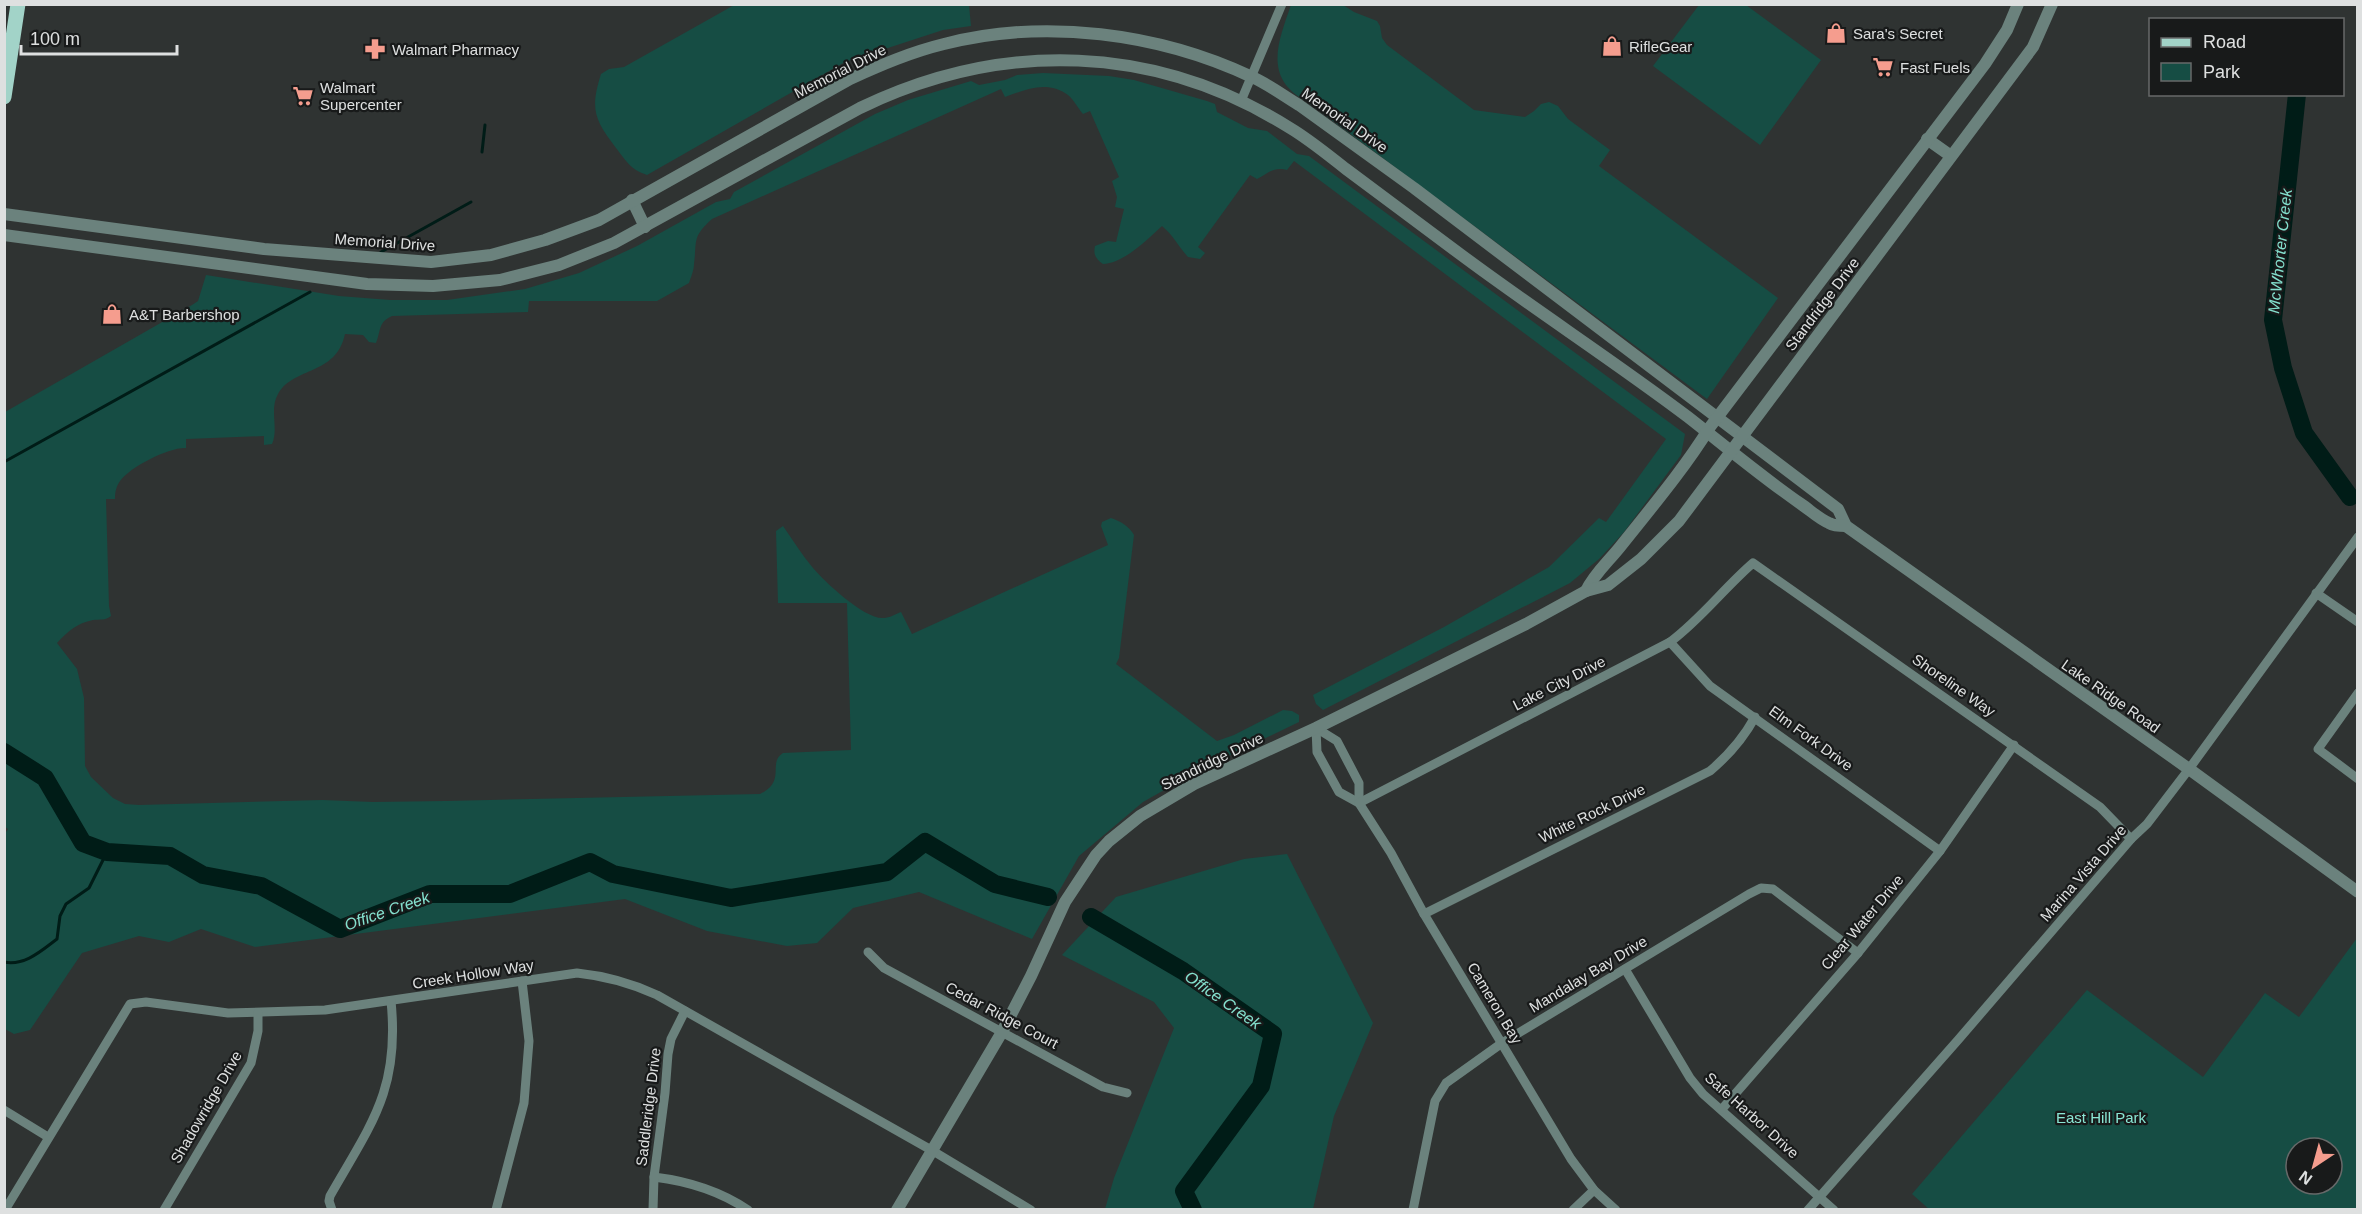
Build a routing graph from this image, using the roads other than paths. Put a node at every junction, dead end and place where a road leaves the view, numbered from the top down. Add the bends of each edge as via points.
1 (18, 4) edge
2 (1282, 4) edge
3 (2018, 4) edge
4 (2052, 4) edge
5 (8, 46) edge
6 (1253, 77) junction
7 (4, 97) edge
8 (1241, 101) junction
9 (1928, 139) junction
10 (1951, 156) junction
11 (632, 201) junction
12 (4, 214) edge
13 (645, 227) junction
14 (4, 235) edge
15 (200, 240) junction
16 (198, 261) junction
17 (1718, 417) junction
18 (1707, 432) junction
19 (1743, 436) junction
20 (1732, 452) junction
21 (1846, 526) junction
22 (2358, 537) edge
23 (1753, 563) joint
24 (1586, 591) junction
25 (2316, 593) junction
26 (2358, 622) edge
27 (1670, 642) junction
28 (2358, 693) edge
29 (1755, 717) junction
30 (1316, 728) junction
31 (2014, 745) junction
32 (2189, 769) junction
33 (2358, 779) edge
34 (1359, 804) junction
35 (2131, 839) junction
36 (1940, 851) junction
37 (2358, 892) edge
38 (1424, 914) junction
39 (868, 952) dead end
40 (1858, 953) junction
41 (1625, 969) junction
42 (522, 981) junction
43 (391, 1001) junction
44 (685, 1011) junction
45 (258, 1013) junction
46 (1002, 1032) junction
47 (1502, 1043) junction
48 (1127, 1093) dead end
49 (1722, 1109) junction
50 (4, 1110) edge
51 (48, 1137) junction
52 (933, 1151) junction
53 (654, 1177) junction
54 (1594, 1190) junction
55 (1820, 1197) junction
56 (5, 1209) edge
57 (164, 1209) edge
58 (332, 1209) edge
59 (496, 1209) edge
60 (653, 1209) edge
61 (748, 1209) edge
62 (897, 1209) edge
63 (1031, 1209) edge
64 (1413, 1209) edge
65 (1573, 1209) edge
66 (1616, 1209) edge
67 (1808, 1209) edge
68 (1834, 1209) edge

1 - 5 main road
2 - 6 street
3 - 9 street, Standridge Drive via 1985,64
4 - 10 street, Standridge Drive via 2033,47
5 - 7 main road
6 - 8 street
6 - 11 street, Memorial Drive via 1202,57 1147,42 1088,33 1027,32 945,44 891,61 850,80
6 - 17 street, Memorial Drive via 1299,105 1404,181
8 - 13 street via 1156,70 1117,63 1043,60 971,69 888,94
8 - 18 street via 1292,129
9 - 10 street
9 - 17 street, Standridge Drive
10 - 19 street, Standridge Drive
11 - 13 street
11 - 15 street, Memorial Drive via 600,220 545,240 491,255 431,262
12 - 15 street, Memorial Drive
13 - 16 street via 559,265 500,280 432,286 368,284
14 - 16 street
15 - 16 street
17 - 18 street, Standridge Drive
17 - 19 street, Memorial Drive
18 - 20 street
18 - 24 street, Standridge Drive
19 - 20 street, Standridge Drive
19 - 21 street, Lake Ridge Road via 1838,509
20 - 21 street, Lake Ridge Road via 1831,524
20 - 24 street, Standridge Drive via 1679,521 1641,559 1608,585
21 - 32 street, Lake Ridge Road
22 - 25 street, Marina Vista Drive
23 - 27 street, Lake City Drive
23 - 31 street, Shoreline Way
24 - 30 street, Standridge Drive
25 - 26 street
25 - 32 street, Marina Vista Drive
27 - 29 street, Elm Fork Drive via 1710,686
27 - 34 street, Lake City Drive
28 - 33 street via 2318,749
29 - 36 street, Elm Fork Drive
29 - 38 street, White Rock Drive via 1727,757 1710,771
30 - 34 street, Cameron Bay via 1317,752 1339,792
30 - 34 street, Cameron Bay via 1337,741 1359,783
30 - 46 street, Standridge Drive via 1194,784 1140,816 1109,841 1065,902
31 - 35 street, Shoreline Way via 2100,807
31 - 36 street, Clear Water Drive
32 - 35 street, Marina Vista Drive
32 - 37 street, Lake Ridge Road
34 - 38 street, Cameron Bay
35 - 55 street, Marina Vista Drive
36 - 40 street, Clear Water Drive
38 - 47 street, Cameron Bay
39 - 46 street, Cedar Ridge Court via 884,968
40 - 41 street, Mandalay Bay Drive via 1792,902 1773,890 1761,888
40 - 49 street, Clear Water Drive
41 - 47 street, Mandalay Bay Drive
41 - 49 street, Safe Harbor Drive via 1690,1078
42 - 43 street, Creek Hollow Way
42 - 44 street, Creek Hollow Way via 599,975 636,985
42 - 59 street via 529,1041 524,1103
43 - 45 street, Creek Hollow Way via 325,1010
43 - 58 street via 394,1052 384,1098 330,1196
44 - 52 street, Creek Hollow Way
44 - 53 street, Saddleridge Drive via 668,1054
45 - 51 street, Creek Hollow Way via 194,1010 146,1002 130,1004
45 - 57 street, Shadowridge Drive via 251,1063
46 - 48 street, Cedar Ridge Court via 1103,1088
46 - 52 street, Standridge Drive
47 - 54 street, Cameron Bay via 1571,1159
47 - 64 street, Mandalay Bay Drive via 1446,1083 1435,1101
49 - 55 street, Safe Harbor Drive
50 - 51 street
51 - 56 street
52 - 62 street, Standridge Drive
52 - 63 street, Creek Hollow Way
53 - 60 street, Saddleridge Drive
53 - 61 street via 698,1186
54 - 65 street
54 - 66 street, Cameron Bay
55 - 67 street, Marina Vista Drive
55 - 68 street, Safe Harbor Drive

